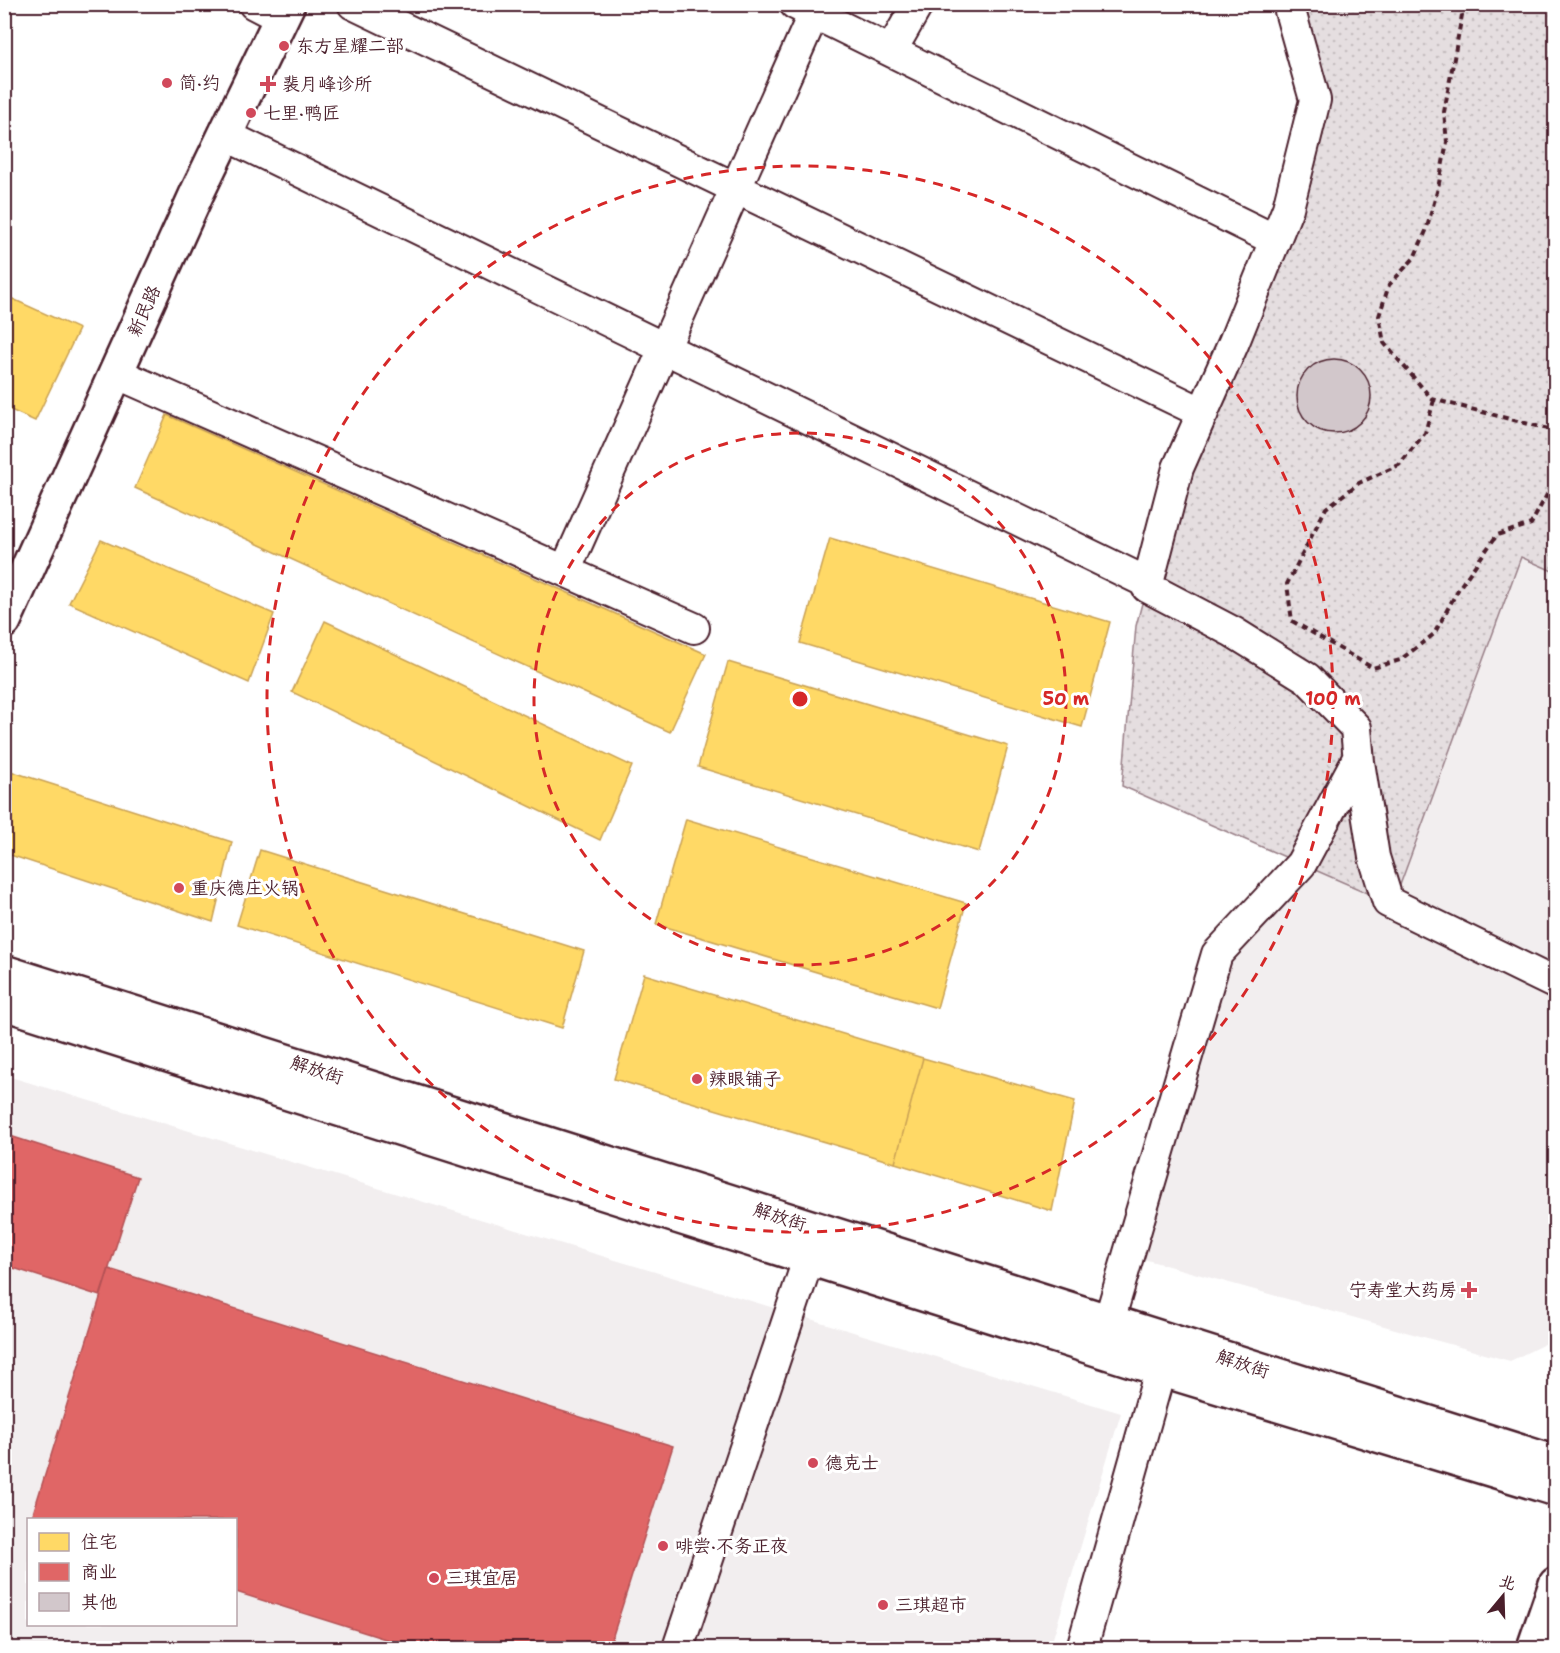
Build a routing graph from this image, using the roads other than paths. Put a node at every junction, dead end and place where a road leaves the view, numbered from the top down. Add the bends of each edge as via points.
1 (353, 4) edge
2 (918, 4) edge
3 (1293, 4) edge
4 (274, 9) edge
5 (804, 9) edge
6 (891, 51) junction
7 (225, 135) junction
8 (735, 189) junction
9 (1275, 240) junction
10 (664, 349) junction
11 (116, 373) junction
12 (1203, 413) junction
13 (565, 571) junction
14 (1148, 583) junction
15 (4, 621) edge
16 (694, 628) dead end
17 (1358, 758) junction
18 (4, 972) edge
19 (1556, 984) edge
20 (4, 1003) edge
21 (814, 1244) junction
22 (1109, 1321) junction
23 (1164, 1355) junction
24 (1556, 1463) edge
25 (1556, 1489) edge
26 (1556, 1584) edge
27 (678, 1648) edge
28 (1082, 1648) edge
29 (1534, 1648) edge

1 - 8 street
2 - 6 street
3 - 9 street via 1290,11 1315,100 1288,208
4 - 7 main road, 新民路
5 - 6 street
5 - 8 street
6 - 9 street
7 - 10 street
7 - 11 main road, 新民路
8 - 10 street
8 - 12 street
9 - 12 street
10 - 13 street
10 - 14 street
11 - 13 street
11 - 15 main road, 新民路
12 - 14 street via 1178,468
13 - 16 street
14 - 17 street via 1147,587 1233,632 1307,678 1356,728
17 - 19 street via 1374,857 1388,902
17 - 22 street via 1301,864 1217,954
18 - 21 main road, 解放街
20 - 21 main road
21 - 22 main road, 解放街
21 - 23 main road
21 - 27 street
22 - 23 main road, 解放街
23 - 24 main road, 解放街
23 - 25 main road
23 - 28 street
26 - 29 main road

